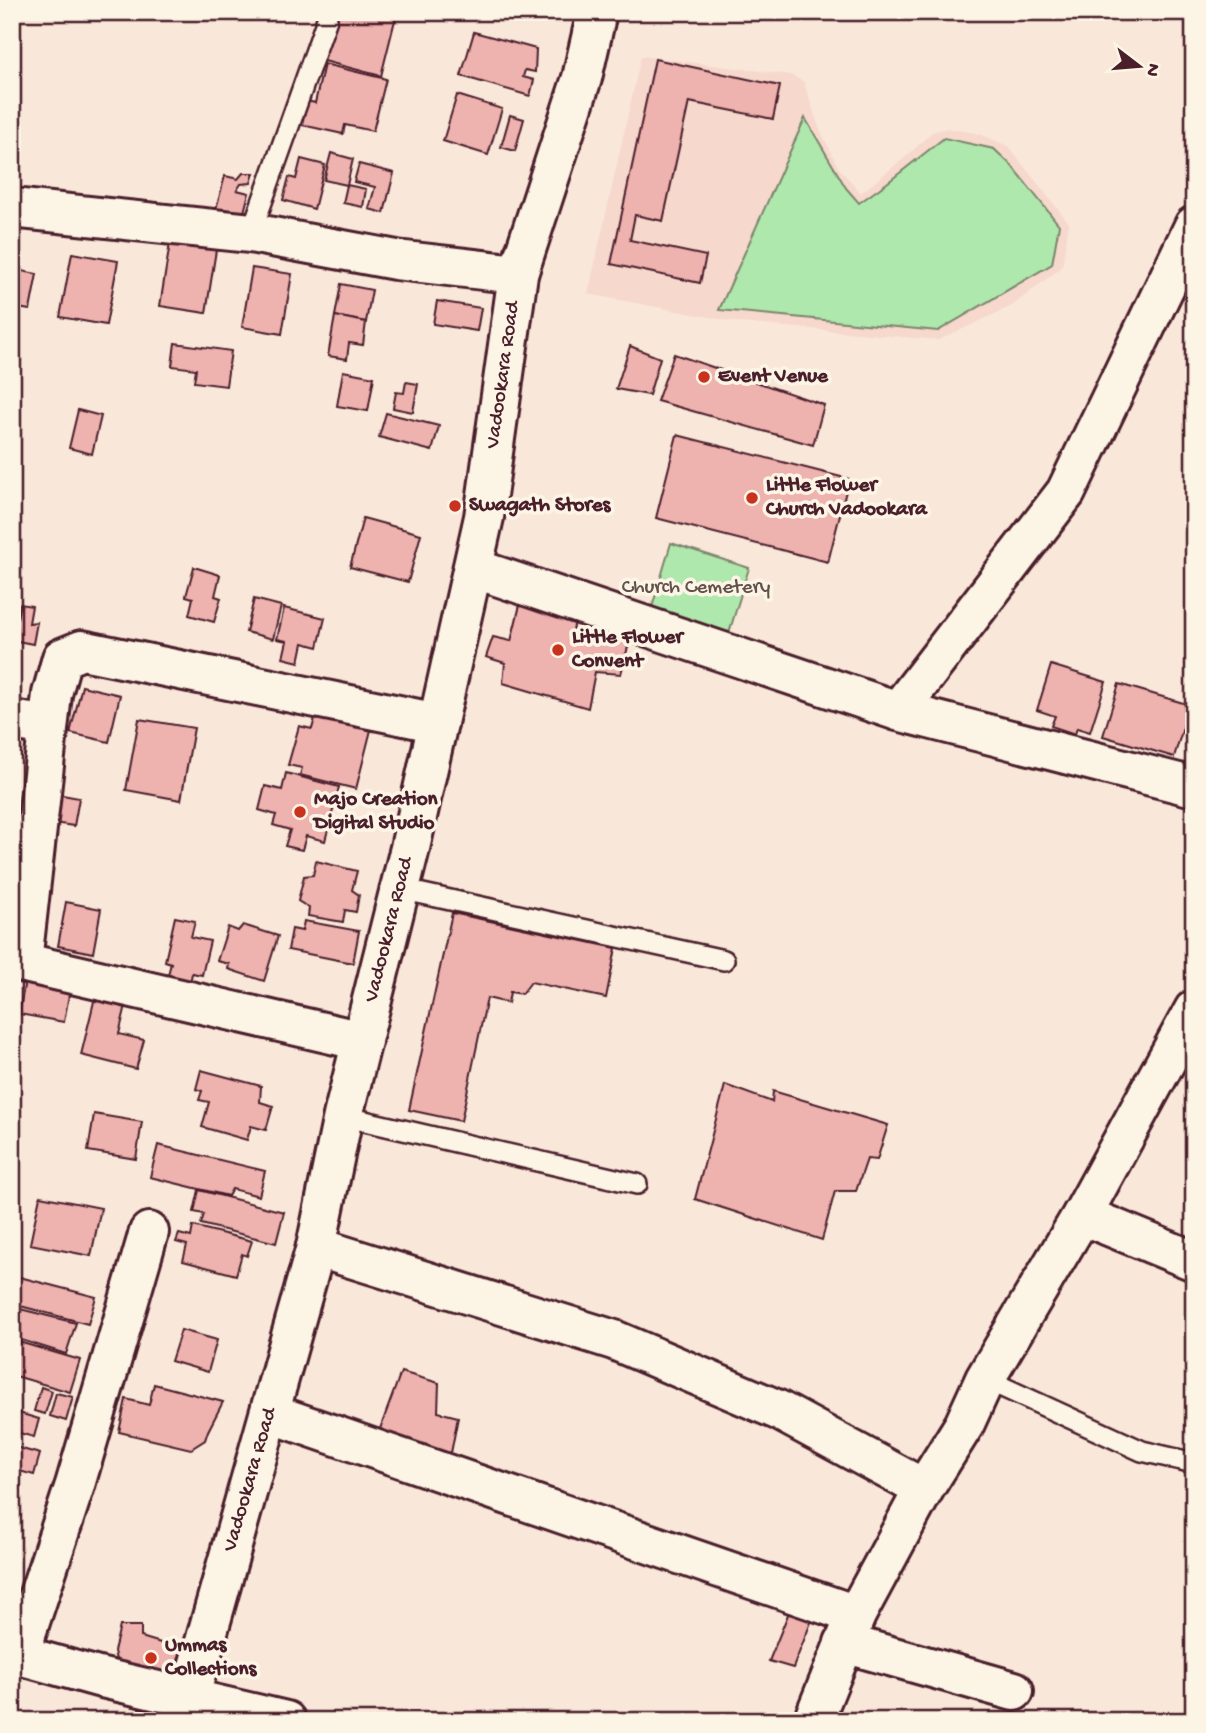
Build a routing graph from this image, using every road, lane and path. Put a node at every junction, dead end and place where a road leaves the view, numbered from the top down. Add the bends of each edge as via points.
1 (597, 12) edge
2 (327, 19) dead end
3 (12, 208) edge
4 (1194, 226) edge
5 (251, 233) junction
6 (518, 274) junction
7 (473, 568) junction
8 (898, 711) junction
9 (30, 723) edge
10 (438, 723) junction
11 (1194, 787) edge
12 (400, 889) junction
13 (724, 960) dead end
14 (17, 961) edge
15 (1194, 1010) edge
16 (362, 1041) junction
17 (343, 1116) junction
18 (637, 1184) dead end
19 (1082, 1215) junction
20 (149, 1232) dead end
21 (316, 1247) junction
22 (1194, 1261) edge
23 (985, 1379) junction
24 (270, 1413) junction
25 (1194, 1463) edge
26 (924, 1489) junction
27 (850, 1629) junction
28 (15, 1654) edge
29 (1014, 1691) dead end
30 (186, 1710) edge
31 (286, 1721) edge
32 (813, 1721) edge

1 - 6 street, Vadookara Road via 582,78
2 - 5 lane
3 - 5 street
4 - 8 street via 1066,492
5 - 6 street via 396,260
6 - 7 street, Vadookara Road
7 - 8 street
7 - 10 street, Vadookara Road
8 - 11 street
9 - 10 street via 52,694 62,658 82,650
9 - 14 street
10 - 12 street, Vadookara Road
12 - 13 lane
12 - 16 street, Vadookara Road
14 - 16 street
15 - 19 street
16 - 17 street, Vadookara Road
17 - 18 lane
17 - 21 street, Vadookara Road
19 - 22 street
19 - 23 street
20 - 28 street via 75,1485
21 - 24 street, Vadookara Road
21 - 26 street via 614,1340 778,1410
23 - 25 lane via 1142,1451
23 - 26 street via 964,1425
24 - 27 street
24 - 30 street, Vadookara Road
26 - 27 street
27 - 29 street
27 - 32 street
28 - 30 street
30 - 31 street

